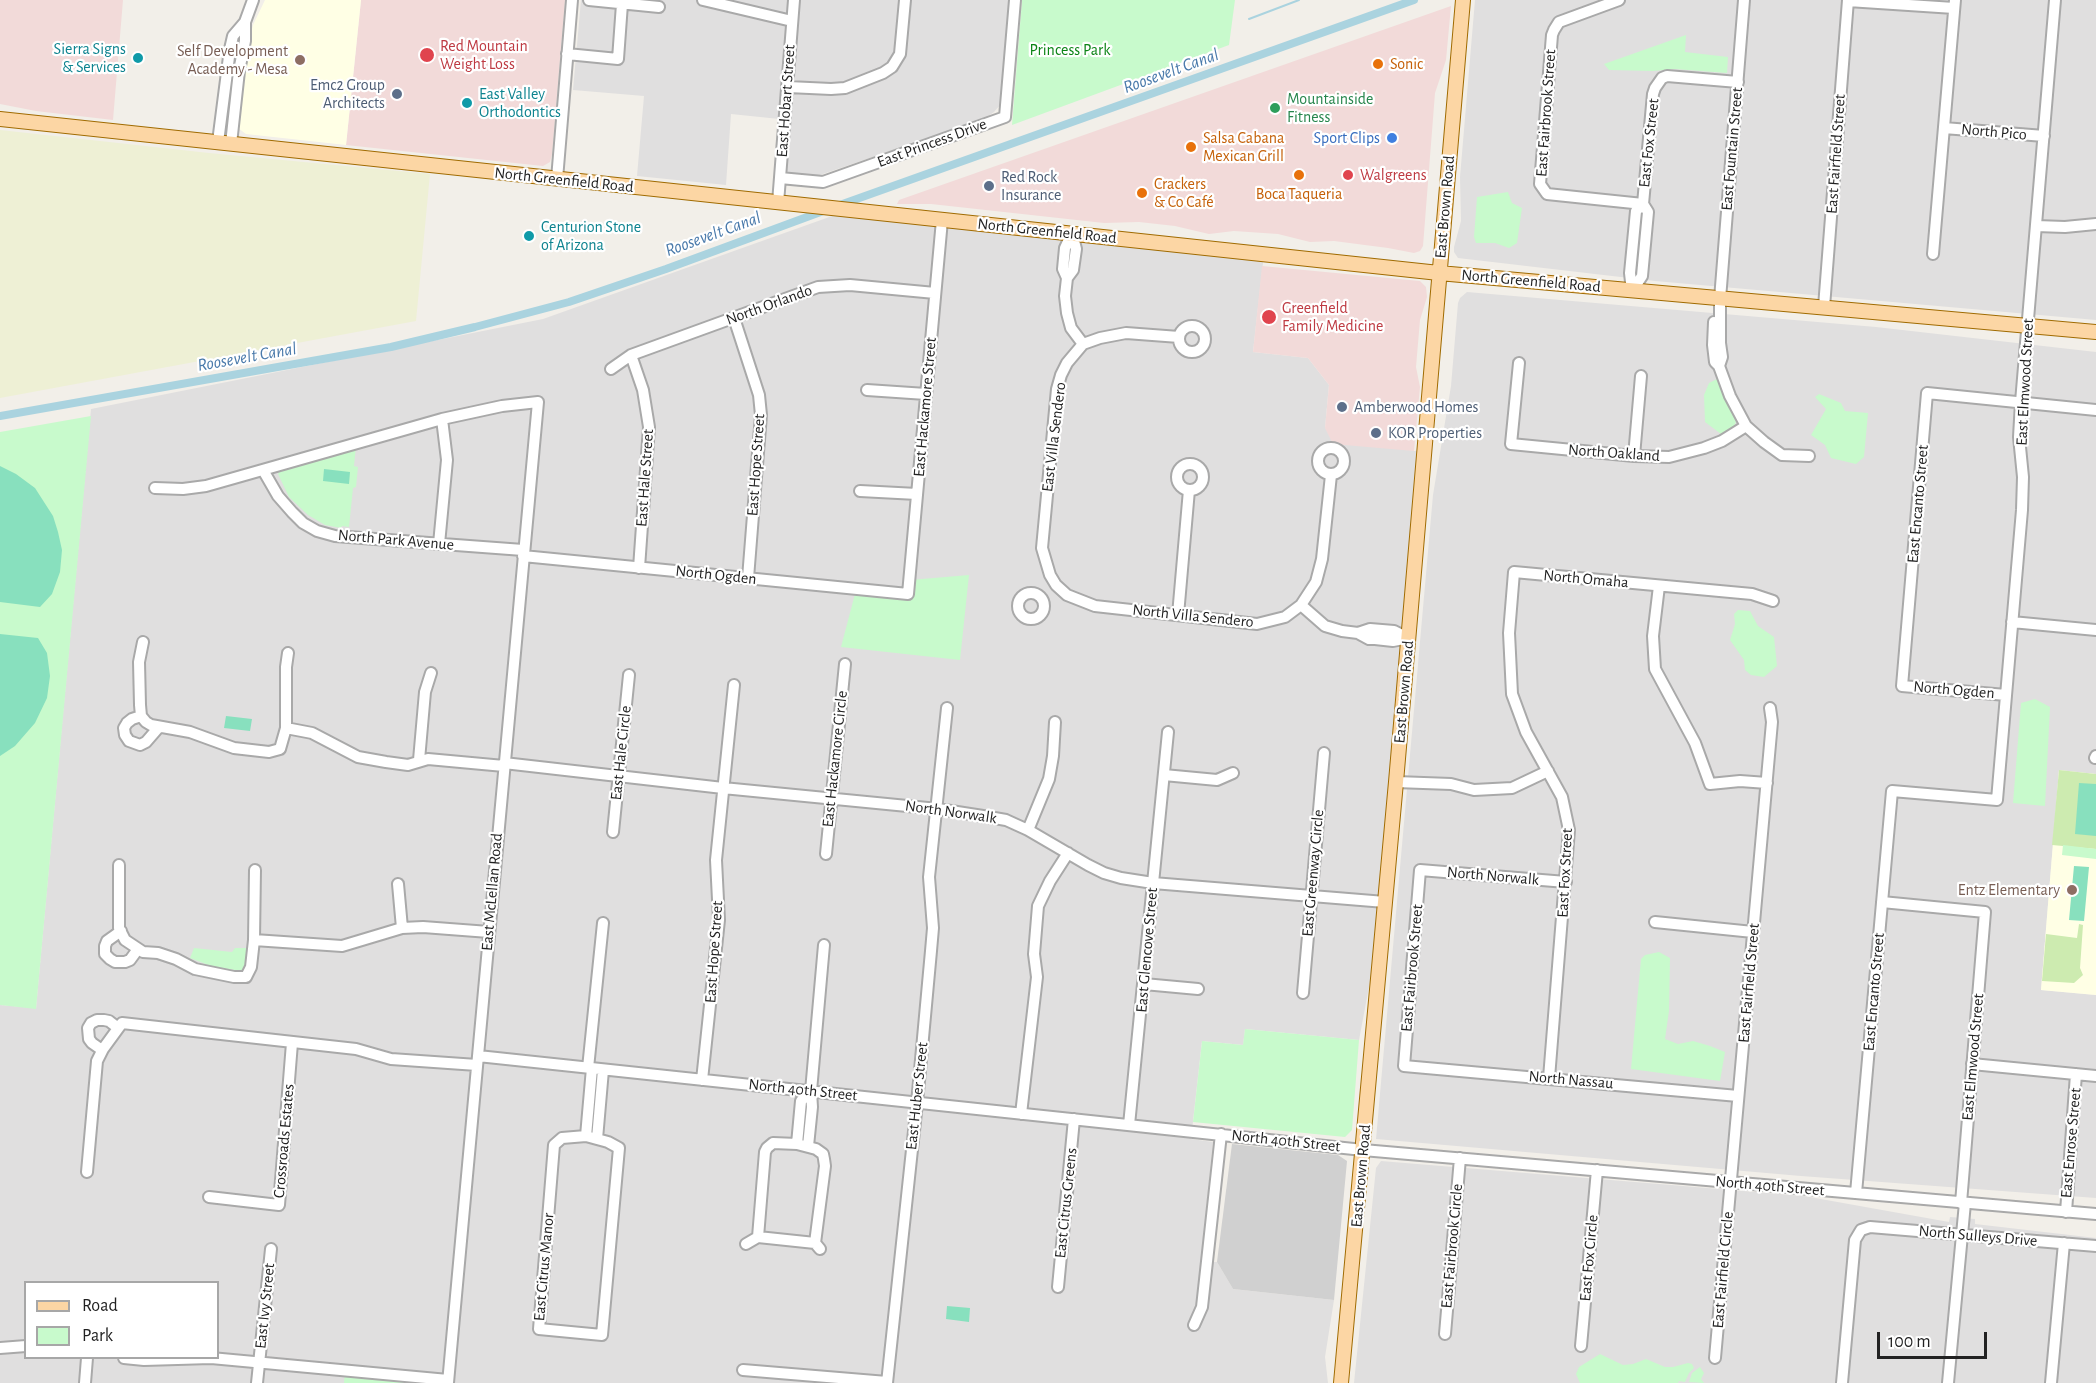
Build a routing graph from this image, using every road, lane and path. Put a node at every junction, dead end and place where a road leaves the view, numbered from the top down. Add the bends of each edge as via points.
1 (253, 0) edge
2 (572, 0) edge
3 (589, 0) edge
4 (703, 0) edge
5 (794, 0) edge
6 (905, 0) edge
7 (1015, 0) edge
8 (1463, 0) edge
9 (1619, 0) edge
10 (1744, 0) edge
11 (1848, 0) edge
12 (2055, 0) edge
13 (622, 4) junction
14 (1954, 4) edge
15 (659, 7) dead end
16 (792, 21) junction
17 (567, 54) junction
18 (1738, 82) junction
19 (788, 87) junction
20 (0, 119) edge
21 (1944, 128) junction
22 (2044, 136) junction
23 (225, 143) junction
24 (780, 178) junction
25 (556, 179) junction
26 (778, 203) junction
27 (1643, 204) junction
28 (942, 220) junction
29 (2096, 224) edge
30 (2036, 226) junction
31 (1634, 228) junction
32 (1646, 229) junction
33 (1072, 233) junction
34 (1933, 254) dead end
35 (1439, 273) junction
36 (1632, 291) junction
37 (935, 293) junction
38 (1720, 299) junction
39 (1824, 307) junction
40 (734, 318) junction
41 (2027, 326) junction
42 (2096, 332) edge
43 (1179, 337) dead end
44 (1083, 344) junction
45 (631, 356) junction
46 (1519, 363) dead end
47 (611, 369) dead end
48 (1641, 376) dead end
49 (867, 390) dead end
50 (926, 394) junction
51 (2021, 402) junction
52 (2096, 410) edge
53 (442, 419) junction
54 (1746, 426) junction
55 (1634, 456) junction
56 (1809, 456) dead end
57 (263, 470) junction
58 (1331, 475) dead end
59 (155, 488) dead end
60 (1189, 490) dead end
61 (860, 491) dead end
62 (917, 494) junction
63 (439, 544) junction
64 (523, 553) junction
65 (639, 568) junction
66 (1514, 572) joint
67 (748, 578) junction
68 (1056, 585) junction
69 (1659, 586) junction
70 (908, 594) joint
71 (1040, 597) dead end
72 (1773, 601) dead end
73 (1301, 605) junction
74 (1178, 615) junction
75 (2012, 622) junction
76 (2096, 630) edge
77 (1408, 638) junction
78 (143, 642) dead end
79 (288, 653) dead end
80 (845, 664) dead end
81 (431, 673) dead end
82 (629, 675) dead end
83 (734, 685) dead end
84 (1902, 686) joint
85 (2006, 695) junction
86 (947, 708) dead end
87 (1770, 708) dead end
88 (141, 716) junction
89 (1055, 722) dead end
90 (159, 727) junction
91 (286, 728) junction
92 (1168, 732) dead end
93 (1324, 753) dead end
94 (419, 760) junction
95 (504, 765) junction
96 (1548, 771) junction
97 (1233, 773) dead end
98 (1164, 775) junction
99 (619, 776) junction
100 (1396, 782) junction
101 (1767, 783) junction
102 (723, 788) junction
103 (1892, 791) joint
104 (831, 798) junction
105 (938, 809) junction
106 (1028, 830) junction
107 (613, 832) dead end
108 (1068, 853) junction
109 (826, 854) dead end
110 (119, 865) dead end
111 (255, 870) dead end
112 (1420, 870) joint
113 (1566, 882) junction
114 (1153, 883) junction
115 (398, 884) dead end
116 (1312, 896) junction
117 (1385, 902) junction
118 (1882, 902) junction
119 (1655, 922) dead end
120 (603, 923) dead end
121 (402, 928) junction
122 (121, 931) junction
123 (489, 932) junction
124 (1753, 932) junction
125 (254, 940) junction
126 (824, 945) dead end
127 (138, 949) junction
128 (1144, 984) junction
129 (1198, 989) dead end
130 (1303, 993) dead end
131 (118, 1028) junction
132 (292, 1044) junction
133 (102, 1050) junction
134 (477, 1060) junction
135 (1972, 1064) junction
136 (1404, 1066) joint
137 (594, 1069) junction
138 (2076, 1074) junction
139 (2096, 1076) edge
140 (1549, 1077) junction
141 (702, 1080) junction
142 (811, 1091) junction
143 (1738, 1096) junction
144 (917, 1103) junction
145 (1021, 1114) junction
146 (1074, 1119) junction
147 (1129, 1125) junction
148 (799, 1126) junction
149 (810, 1128) junction
150 (1221, 1134) junction
151 (591, 1137) junction
152 (797, 1144) junction
153 (808, 1146) junction
154 (1363, 1149) junction
155 (1460, 1158) junction
156 (1597, 1170) junction
157 (87, 1172) dead end
158 (1730, 1182) junction
159 (1856, 1193) junction
160 (209, 1197) dead end
161 (1963, 1203) junction
162 (2066, 1212) junction
163 (2096, 1214) edge
164 (1961, 1236) junction
165 (758, 1237) junction
166 (2064, 1243) junction
167 (746, 1244) dead end
168 (2096, 1246) edge
169 (272, 1249) dead end
170 (1058, 1287) dead end
171 (1194, 1325) dead end
172 (1445, 1334) dead end
173 (24, 1346) edge
174 (1581, 1346) dead end
175 (0, 1348) edge
176 (1715, 1358) dead end
177 (87, 1359) edge
178 (134, 1359) edge
179 (178, 1359) edge
180 (219, 1359) edge
181 (259, 1363) junction
182 (743, 1370) dead end
183 (448, 1382) edge
184 (887, 1382) edge
185 (85, 1383) edge
186 (257, 1383) edge
187 (1341, 1383) edge
188 (1842, 1383) edge
189 (1948, 1383) edge
190 (2051, 1383) edge

1 - 23 street via 245,22
2 - 17 street
3 - 13 street
4 - 16 street
5 - 16 street, East Hobart Street
6 - 19 street via 900,54 892,67 845,88
7 - 24 street, East Princess Drive via 1005,117 822,182
8 - 35 main road, East Brown Road
9 - 27 street, East Fairbrook Street via 1559,22 1554,30 1540,184 1547,194
10 - 18 street, East Fountain Street
11 - 14 street
11 - 39 street, East Fairfield Street
12 - 22 street, East Elmwood Street
13 - 15 street
13 - 17 street via 618,58
14 - 21 street
16 - 19 street, East Hobart Street
17 - 25 street
18 - 27 street, East Fox Street via 1667,76 1658,82 1653,94
18 - 38 street, East Fountain Street
19 - 24 street, East Hobart Street
20 - 23 main road, North Greenfield Road
21 - 22 street, North Pico
21 - 34 street
22 - 30 street, East Elmwood Street
23 - 25 main road, North Greenfield Road
24 - 26 street, East Hobart Street
25 - 26 main road, North Greenfield Road
26 - 28 main road, North Greenfield Road
27 - 31 street, East Fox Street via 1636,211
27 - 32 street, East Fox Street via 1648,212
28 - 33 main road, North Greenfield Road
28 - 37 street, East Hackamore Street
29 - 30 street
30 - 41 street, East Elmwood Street
31 - 32 street
31 - 36 street, East Fox Street
32 - 36 street, East Fox Street via 1642,276
33 - 35 main road, North Greenfield Road
33 - 44 street via 1076,249 1073,270 1067,278 1066,314
35 - 36 main road, North Greenfield Road
35 - 77 main road, East Brown Road
36 - 38 main road, North Greenfield Road
37 - 40 street, North Orlando via 829,285
37 - 50 street, East Hackamore Street
38 - 39 main road, North Greenfield Road
38 - 54 street, East Fountain Street via 1716,344 1722,357 1719,366
39 - 41 main road, North Greenfield Road
40 - 45 street, North Orlando
40 - 67 street, East Hope Street via 759,395 761,415
41 - 42 main road, North Greenfield Road
41 - 51 street, East Elmwood Street
43 - 44 street via 1126,333
44 - 68 street, East Villa Sendero via 1067,363 1057,389 1042,548
45 - 47 street, North Orlando
45 - 65 street, East Hale Street via 644,390 650,427
46 - 55 street, North Oakland via 1511,444
48 - 55 street
49 - 50 street
50 - 62 street, East Hackamore Street
51 - 52 street
51 - 75 street, East Elmwood Street via 2022,510
51 - 84 street, East Encanto Street via 1928,393
53 - 57 street
53 - 63 street via 447,460
53 - 64 street, East McLellan Road via 538,402
54 - 55 street, North Oakland via 1704,448 1669,457
54 - 56 street via 1782,455
57 - 59 street via 206,486
57 - 63 street, North Park Avenue via 292,512 317,531 335,536
58 - 73 street via 1322,559 1316,582
60 - 74 street
61 - 62 street
62 - 70 street, East Hackamore Street
63 - 64 street, North Park Avenue
64 - 65 street, North Ogden
64 - 95 street, East McLellan Road
65 - 67 street, North Ogden
66 - 69 street, North Omaha
66 - 96 street, East Fox Street via 1509,633 1512,694 1526,732
67 - 70 street, North Ogden
68 - 71 street
68 - 74 street, North Villa Sendero via 1067,595 1095,606
69 - 72 street, North Omaha via 1752,594
69 - 101 street via 1653,636 1655,669 1695,743 1710,784 1740,780
73 - 74 street, North Villa Sendero via 1285,617 1257,624
73 - 77 street via 1325,626 1358,633 1370,629 1394,631
75 - 76 street
75 - 85 street, East Elmwood Street
77 - 100 main road, East Brown Road
78 - 88 street via 139,662
79 - 91 street
80 - 104 street, East Hackamore Circle
81 - 94 street via 424,692
82 - 99 street, East Hale Circle
83 - 102 street, East Hope Street
84 - 85 street, North Ogden
85 - 103 street, East Elmwood Street via 1997,800
86 - 105 street, East Huber Street
87 - 101 street
88 - 90 street
88 - 90 street via 124,728 129,741 140,745
89 - 106 street via 1049,779
90 - 91 street via 189,732 234,748 269,752 280,748
91 - 94 street, North Norwalk via 312,733 358,757 408,765
92 - 98 street, East Glencove Street
93 - 116 street, East Greenway Circle
94 - 95 street, North Norwalk
95 - 99 street, North Norwalk
95 - 123 street, East McLellan Road
96 - 100 street via 1512,788 1474,790 1451,784
96 - 113 street, East Fox Street via 1562,796 1569,830
97 - 98 street via 1217,780
98 - 114 street, East Glencove Street
99 - 102 street, North Norwalk
99 - 107 street, East Hale Circle
100 - 117 main road, East Brown Road
101 - 124 street, East Fairfield Street
102 - 104 street, North Norwalk
102 - 141 street, East Hope Street via 716,860 719,920
103 - 118 street, East Encanto Street
104 - 105 street, North Norwalk
104 - 109 street, East Hackamore Circle
105 - 106 street, North Norwalk via 1006,820
105 - 144 street, East Huber Street via 929,878 933,928
106 - 108 street, North Norwalk
108 - 114 street, North Norwalk via 1104,873
108 - 145 street via 1038,906 1034,954 1037,977
110 - 122 street
111 - 125 street
112 - 113 street, North Norwalk
112 - 136 street, East Fairbrook Street
113 - 140 street, East Fox Street
114 - 116 street, North Norwalk
114 - 128 street, East Glencove Street
115 - 121 street
116 - 117 street, North Norwalk
116 - 130 street, East Greenway Circle
117 - 154 main road, East Brown Road
118 - 135 street, East Elmwood Street via 1985,912
118 - 159 street, East Encanto Street
119 - 124 street
120 - 137 street
121 - 123 street
121 - 125 street via 342,946
122 - 127 street via 125,940
122 - 127 street via 107,941 105,954 115,962 125,962
123 - 134 street, East McLellan Road
124 - 143 street, East Fairfield Street
125 - 127 street via 246,977 195,969 176,959
126 - 142 street
128 - 129 street
128 - 147 street, East Glencove Street
131 - 132 street via 122,1023
131 - 133 street
131 - 133 street via 109,1021 91,1023 89,1039
132 - 134 street via 356,1049 391,1059
132 - 160 street, Crossroads Estates via 279,1205
133 - 157 street via 97,1061
134 - 137 street, North 40th Street
134 - 183 street, East McLellan Road
135 - 138 street
135 - 161 street, East Elmwood Street
136 - 140 street, North Nassau
137 - 141 street, North 40th Street
137 - 151 street
138 - 139 street
138 - 162 street, East Enrose Street
140 - 143 street, North Nassau
141 - 142 street, North 40th Street
142 - 144 street, North 40th Street
142 - 148 street via 801,1101
142 - 149 street
143 - 158 street, East Fairfield Street
144 - 145 street, North 40th Street
144 - 184 street, East Huber Street
145 - 146 street, North 40th Street
146 - 147 street, North 40th Street
146 - 170 street, East Citrus Greens
147 - 150 street, North 40th Street
148 - 149 street
148 - 152 street
149 - 153 street
150 - 154 street, North 40th Street
150 - 171 street via 1202,1307
151 - 151 street, East Citrus Manor via 619,1148 602,1335 539,1329 554,1145 562,1138
152 - 153 street
152 - 165 street via 772,1143 765,1152
153 - 165 street via 822,1154 825,1166 818,1246
154 - 155 street, North 40th Street
154 - 187 main road, East Brown Road
155 - 156 street, North 40th Street
155 - 172 street, East Fairbrook Circle
156 - 158 street, North 40th Street
156 - 174 street, East Fox Circle
158 - 159 street, North 40th Street
158 - 176 street, East Fairfield Circle
159 - 161 street, North 40th Street
161 - 162 street, North 40th Street
161 - 164 street, East Elmwood Street
162 - 163 street, North 40th Street
164 - 166 street, North Sulleys Drive
164 - 188 street, North Sulleys Drive via 1870,1227 1861,1230 1855,1240
164 - 189 street, East Elmwood Street
165 - 167 street
166 - 168 street, North Sulleys Drive
166 - 190 street
169 - 181 street, East Ivy Street
173 - 175 street
177 - 185 street
178 - 179 street
180 - 181 street
181 - 183 street
181 - 186 street, East Ivy Street
182 - 184 street

